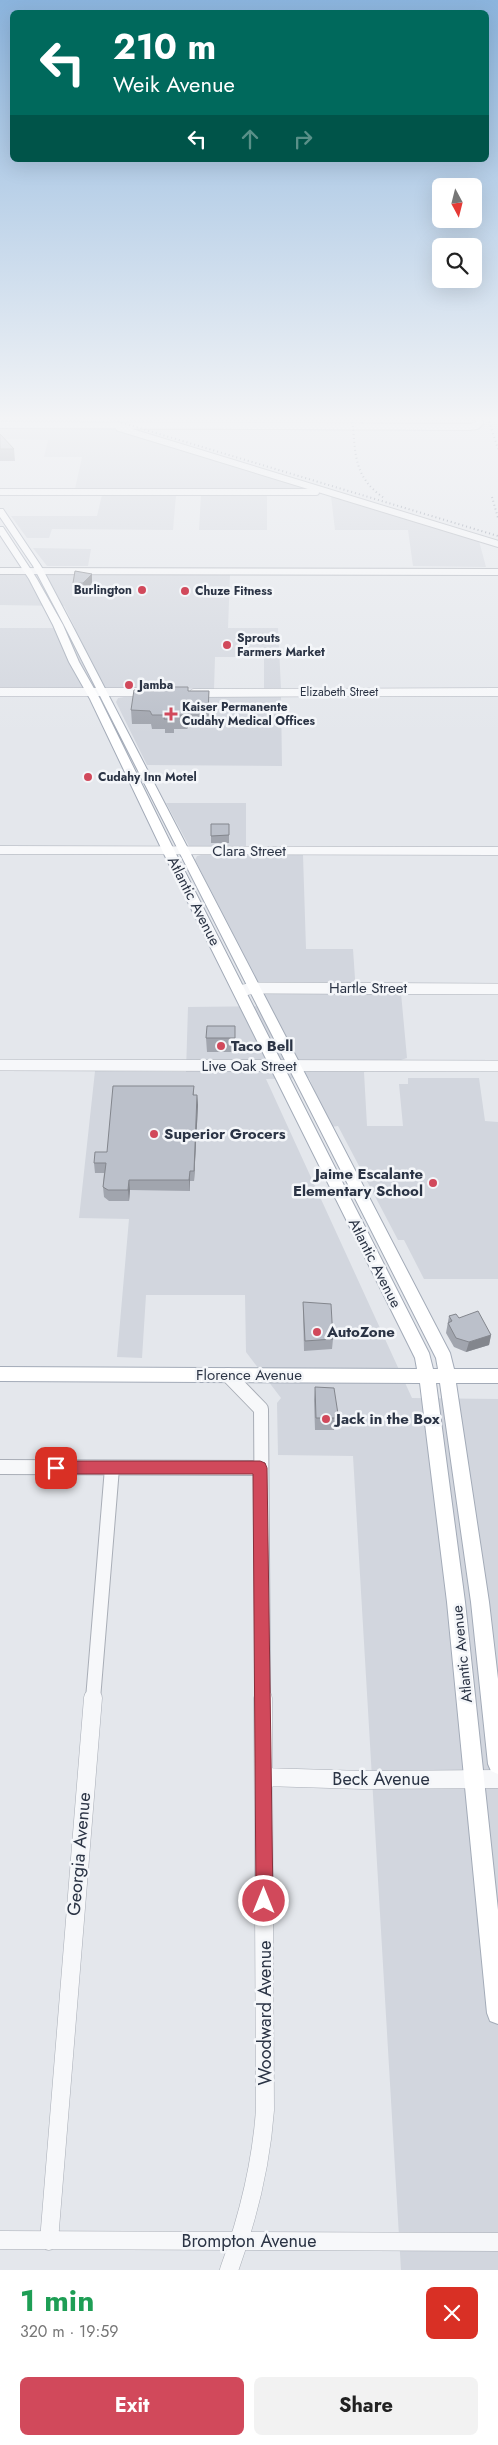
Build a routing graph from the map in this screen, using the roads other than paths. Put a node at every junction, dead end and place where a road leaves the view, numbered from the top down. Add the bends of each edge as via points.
1 (9, 524) edge
2 (432, 524) edge
3 (0, 529) edge
4 (498, 544) edge
5 (0, 571) edge
6 (28, 571) junction
7 (40, 571) junction
8 (498, 572) edge
9 (0, 692) edge
10 (90, 692) junction
11 (103, 692) junction
12 (161, 692) edge
13 (498, 692) edge
14 (186, 693) edge
15 (0, 850) edge
16 (168, 850) junction
17 (184, 850) junction
18 (498, 851) edge
19 (254, 988) junction
20 (498, 988) edge
21 (239, 991) junction
22 (0, 1065) edge
23 (277, 1066) junction
24 (294, 1066) junction
25 (498, 1066) edge
26 (0, 1374) edge
27 (228, 1375) junction
28 (427, 1375) junction
29 (447, 1375) junction
30 (498, 1376) edge
31 (0, 1468) edge
32 (112, 1468) junction
33 (260, 1468) junction
34 (498, 1764) edge
35 (264, 1777) junction
36 (498, 1779) edge
37 (474, 1780) junction
38 (498, 2013) edge
39 (0, 2240) edge
40 (49, 2241) junction
41 (240, 2241) junction
42 (498, 2242) edge
43 (229, 2270) edge

1 - 7 main road, Atlantic Avenue
2 - 4 street
3 - 6 main road, Atlantic Avenue
5 - 6 street
6 - 7 street
6 - 10 main road, Atlantic Avenue
7 - 8 street
7 - 11 main road, Atlantic Avenue
9 - 10 street
10 - 11 street
10 - 16 main road, Atlantic Avenue
11 - 12 street
11 - 17 main road, Atlantic Avenue
13 - 14 street, Elizabeth Street
15 - 16 street, Clara Street
16 - 17 street, Clara Street
16 - 21 main road, Atlantic Avenue
17 - 18 street, Clara Street
17 - 19 main road, Atlantic Avenue
19 - 20 street, Hartle Street
19 - 21 street, Hartle Street
19 - 24 main road, Atlantic Avenue
21 - 23 main road, Atlantic Avenue
22 - 23 street, Live Oak Street
23 - 24 street, Live Oak Street
23 - 28 main road, Atlantic Avenue via 423,1358
24 - 25 street, Live Oak Street
24 - 29 main road, Atlantic Avenue via 444,1358
26 - 27 main road, Florence Avenue
27 - 28 main road, Florence Avenue
27 - 33 street, Woodward Avenue via 261,1409
28 - 29 main road, Florence Avenue
28 - 37 main road, Atlantic Avenue via 456,1602
29 - 30 main road, Florence Avenue
29 - 34 main road, Atlantic Avenue via 480,1602
31 - 32 street
32 - 33 street
32 - 40 street, Georgia Avenue
33 - 35 street, Woodward Avenue
35 - 37 street, Beck Avenue
35 - 41 street, Woodward Avenue via 264,2130
36 - 37 street, Beck Avenue
37 - 38 main road, Atlantic Avenue
39 - 40 street, Brompton Avenue
40 - 41 street, Brompton Avenue
41 - 42 street, Brompton Avenue
41 - 43 street, Woodward Avenue

